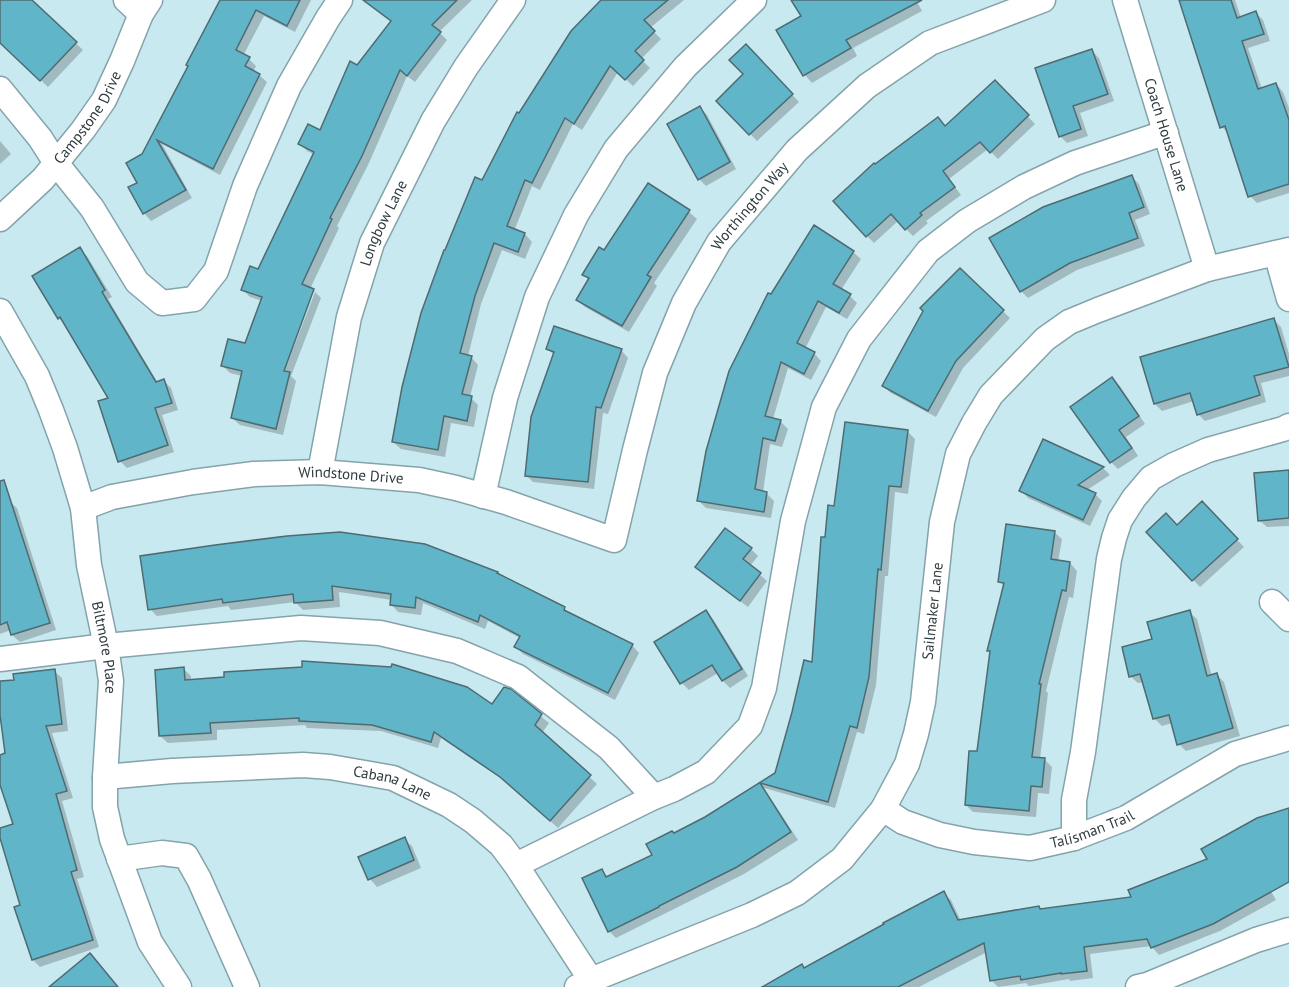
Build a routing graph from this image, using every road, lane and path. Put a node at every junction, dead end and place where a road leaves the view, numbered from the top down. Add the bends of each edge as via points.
1 (340, 0) edge
2 (513, 0) edge
3 (754, 0) edge
4 (1043, 0) edge
5 (1125, 0) edge
6 (139, 5) edge
7 (0, 89) edge
8 (1166, 133) junction
9 (56, 163) junction
10 (0, 219) edge
11 (1282, 251) edge
12 (1207, 269) junction
13 (1289, 299) edge
14 (0, 310) edge
15 (1289, 426) edge
16 (320, 472) junction
17 (483, 496) junction
18 (82, 508) junction
19 (614, 540) joint
20 (1272, 602) dead end
21 (1289, 619) edge
22 (106, 646) junction
23 (0, 659) edge
24 (1289, 738) edge
25 (105, 777) junction
26 (654, 797) junction
27 (883, 809) junction
28 (1074, 838) junction
29 (119, 859) junction
30 (516, 865) junction
31 (1289, 930) edge
32 (584, 984) edge
33 (179, 987) edge
34 (247, 987) edge
35 (1138, 987) edge

1 - 9 street via 289,86 245,186 216,271 194,299 162,303 137,282 92,208
2 - 16 street, Longbow Lane via 433,121 372,243 349,317
3 - 17 street via 685,67 616,149 576,215 537,297 505,398
4 - 19 street, Worthington Way via 930,43 867,86 797,150 719,242 684,303 655,373
5 - 8 street, Coach House Lane
6 - 9 street, Campstone Drive via 105,100
7 - 9 street
8 - 12 street, Coach House Lane
8 - 26 street via 1075,163 967,221 928,252 859,339 824,407 793,521 764,688 750,726 706,771
9 - 10 street, Campstone Drive
11 - 12 street, Sailmaker Lane
11 - 13 street
12 - 27 street, Sailmaker Lane via 1069,322 1045,339 991,394 958,454 942,522 923,702 906,764
14 - 18 street, Biltmore Place via 51,410
15 - 28 street via 1208,450 1174,465 1151,478 1120,520 1109,559 1074,800
16 - 17 street, Windstone Drive via 419,480
16 - 18 street, Windstone Drive via 254,474 193,482 112,497
17 - 19 street, Windstone Drive
18 - 22 street, Biltmore Place
20 - 21 street
22 - 23 street
22 - 25 street, Biltmore Place via 111,681
22 - 26 street via 301,628 380,633 457,651 518,677 609,748
24 - 28 street, Talisman Trail via 1235,754 1126,818
25 - 29 street, Biltmore Place via 105,807
25 - 30 street, Cabana Lane via 303,765 393,778 473,821 501,845
26 - 30 street
27 - 28 street, Talisman Trail via 903,822 974,842 1030,848
27 - 32 street, Sailmaker Lane via 842,860 797,893
29 - 33 street, Biltmore Place via 150,942
29 - 34 street via 162,853 186,856
30 - 32 street, Cabana Lane
31 - 35 street

